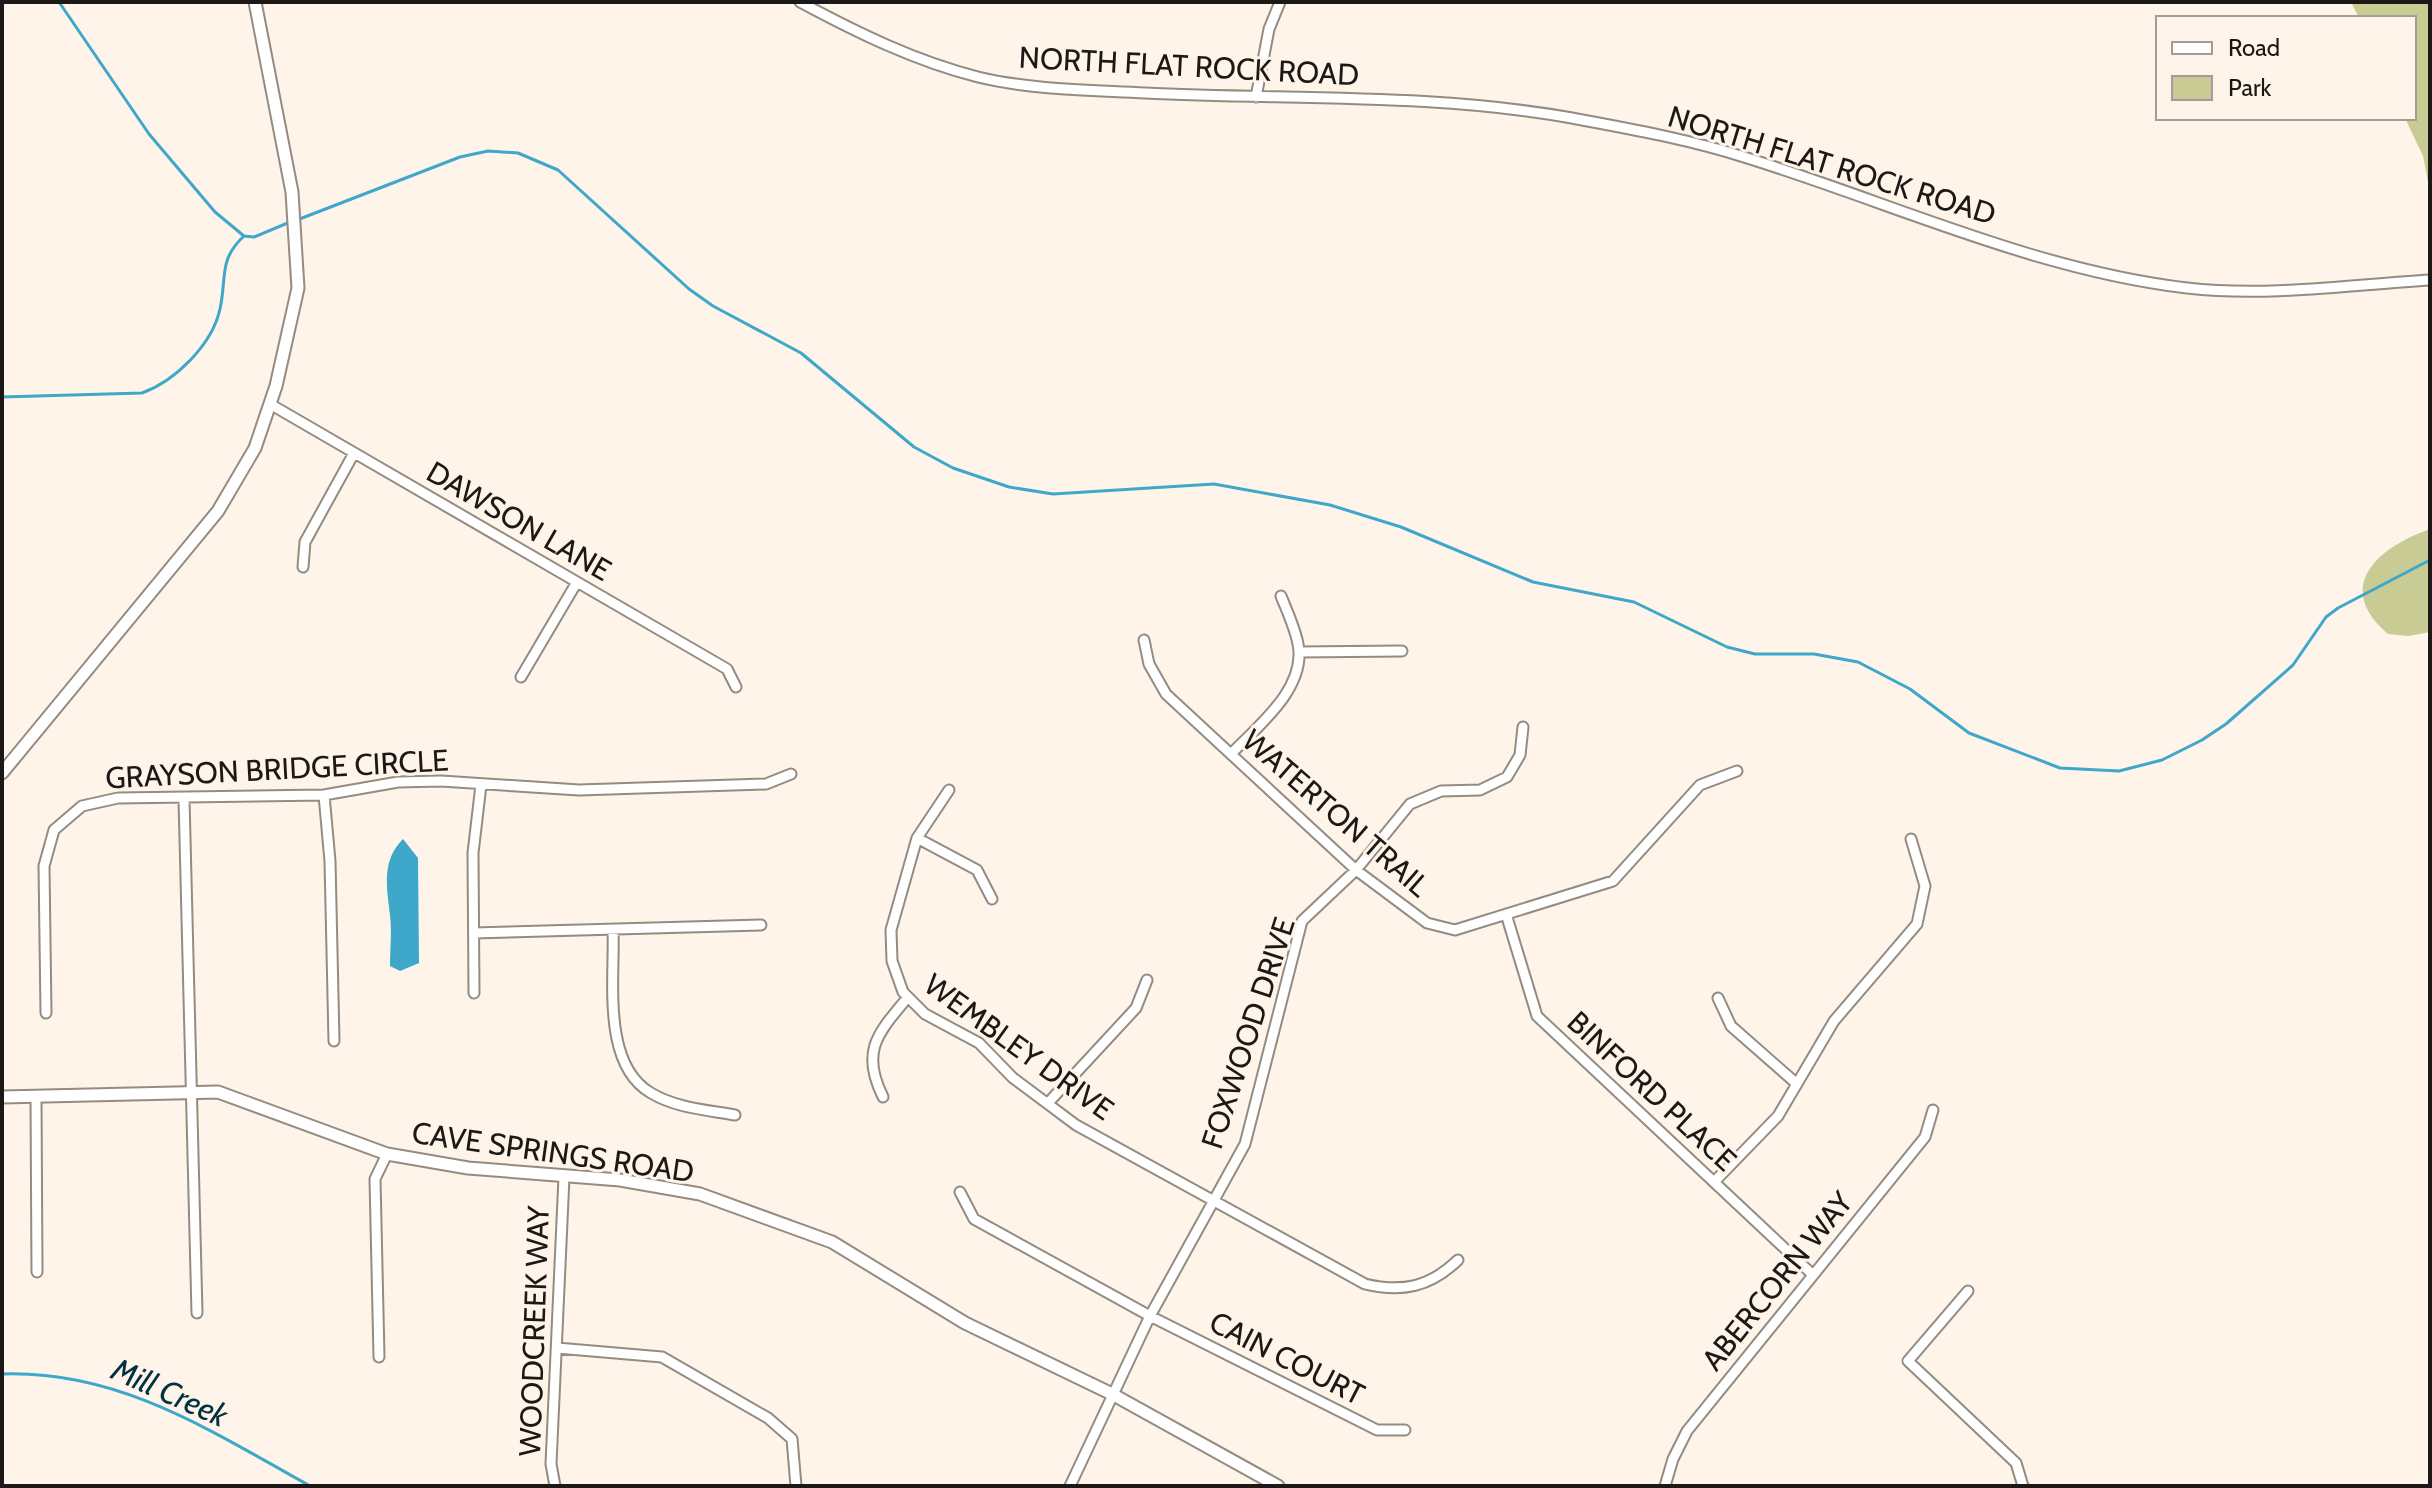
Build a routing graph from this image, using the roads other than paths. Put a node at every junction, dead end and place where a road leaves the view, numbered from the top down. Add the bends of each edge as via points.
1 (255, 2) edge
2 (800, 2) edge
3 (1280, 2) edge
4 (1256, 97) junction
5 (2430, 280) edge
6 (270, 404) junction
7 (354, 453) junction
8 (303, 567) dead end
9 (577, 582) junction
10 (1281, 596) dead end
11 (1144, 640) dead end
12 (1402, 651) dead end
13 (1299, 652) junction
14 (521, 677) dead end
15 (736, 687) dead end
16 (1523, 727) dead end
17 (1231, 754) junction
18 (1737, 771) dead end
19 (2, 773) edge
20 (791, 774) dead end
21 (481, 785) junction
22 (949, 790) dead end
23 (324, 795) junction
24 (184, 799) junction
25 (917, 838) junction
26 (1911, 839) dead end
27 (1356, 870) junction
28 (992, 899) dead end
29 (1506, 914) junction
30 (761, 925) dead end
31 (613, 930) junction
32 (474, 933) junction
33 (1147, 980) dead end
34 (474, 993) dead end
35 (908, 997) junction
36 (1718, 998) dead end
37 (46, 1013) dead end
38 (334, 1041) dead end
39 (1797, 1084) junction
40 (189, 1091) junction
41 (2, 1097) edge
42 (36, 1097) junction
43 (883, 1097) dead end
44 (1048, 1103) junction
45 (1933, 1110) dead end
46 (735, 1115) dead end
47 (387, 1154) junction
48 (564, 1177) junction
49 (1714, 1182) junction
50 (960, 1192) dead end
51 (1213, 1199) junction
52 (1458, 1260) dead end
53 (37, 1272) dead end
54 (1812, 1274) junction
55 (1968, 1291) dead end
56 (197, 1313) dead end
57 (1150, 1316) junction
58 (557, 1348) junction
59 (379, 1357) dead end
60 (1112, 1394) junction
61 (1405, 1430) dead end
62 (555, 1486) edge
63 (796, 1486) edge
64 (1070, 1486) edge
65 (1278, 1486) edge
66 (1665, 1486) edge
67 (2023, 1486) edge

1 - 6 street via 292,192 298,288
2 - 4 street, NORTH FLAT ROCK ROAD via 896,50 983,78 1070,89
3 - 4 street via 1269,29
4 - 5 street, NORTH FLAT ROCK ROAD via 1506,108 1638,131 1747,157 2050,258 2155,283 2248,290
6 - 7 street, DAWSON LANE
6 - 19 street via 255,448 218,511
7 - 8 street via 305,542
7 - 9 street, DAWSON LANE
9 - 14 street
9 - 15 street, DAWSON LANE via 727,669
10 - 13 street
11 - 17 street, WATERTON TRAIL via 1149,664 1166,694
12 - 13 street
13 - 17 street via 1299,668 1279,705
16 - 27 street, FOXWOOD DRIVE via 1520,755 1507,777 1480,790 1441,791 1410,804
17 - 27 street, WATERTON TRAIL
18 - 29 street, WATERTON TRAIL via 1700,785 1613,881
20 - 21 street, GRAYSON BRIDGE CIRCLE via 751,785 579,790
21 - 23 street, GRAYSON BRIDGE CIRCLE via 398,782
21 - 32 street via 473,853
22 - 25 street, WEMBLEY DRIVE
23 - 24 street, GRAYSON BRIDGE CIRCLE
23 - 38 street
24 - 37 street, GRAYSON BRIDGE CIRCLE via 118,798 82,806 54,830 44,866
24 - 40 street
25 - 28 street via 977,870
25 - 35 street, WEMBLEY DRIVE via 891,930 892,961
26 - 39 street via 1925,886 1917,924 1834,1021
27 - 29 street, WATERTON TRAIL via 1427,923 1455,930
27 - 51 street, FOXWOOD DRIVE via 1302,921 1245,1144
29 - 49 street, BINFORD PLACE via 1537,1016
30 - 31 street
31 - 32 street
31 - 46 street via 617,1035 626,1068 648,1092
32 - 34 street
33 - 44 street via 1136,1008
35 - 43 street via 878,1033 871,1073
35 - 44 street, WEMBLEY DRIVE via 925,1014 979,1043 1013,1078
36 - 39 street via 1731,1026
39 - 49 street via 1778,1116
40 - 42 street, CAVE SPRINGS ROAD
40 - 47 street, CAVE SPRINGS ROAD via 245,1100
40 - 56 street
41 - 42 street, CAVE SPRINGS ROAD
42 - 53 street
44 - 51 street, WEMBLEY DRIVE via 1076,1125
45 - 54 street, ABERCORN WAY via 1925,1137
47 - 48 street, CAVE SPRINGS ROAD
47 - 59 street via 375,1179
48 - 58 street, WOODCREEK WAY
48 - 60 street, CAVE SPRINGS ROAD via 700,1194 832,1242 965,1323
49 - 54 street, BINFORD PLACE
50 - 57 street, CAIN COURT via 974,1219
51 - 52 street, WEMBLEY DRIVE via 1365,1284 1409,1289 1441,1276
51 - 57 street, FOXWOOD DRIVE
54 - 66 street, ABERCORN WAY via 1687,1431
55 - 67 street via 1908,1361 2016,1463
57 - 60 street, FOXWOOD DRIVE
57 - 61 street, CAIN COURT via 1377,1430
58 - 62 street, WOODCREEK WAY via 551,1464
58 - 63 street via 662,1357 755,1410 792,1439
60 - 64 street, FOXWOOD DRIVE
60 - 65 street, CAVE SPRINGS ROAD

